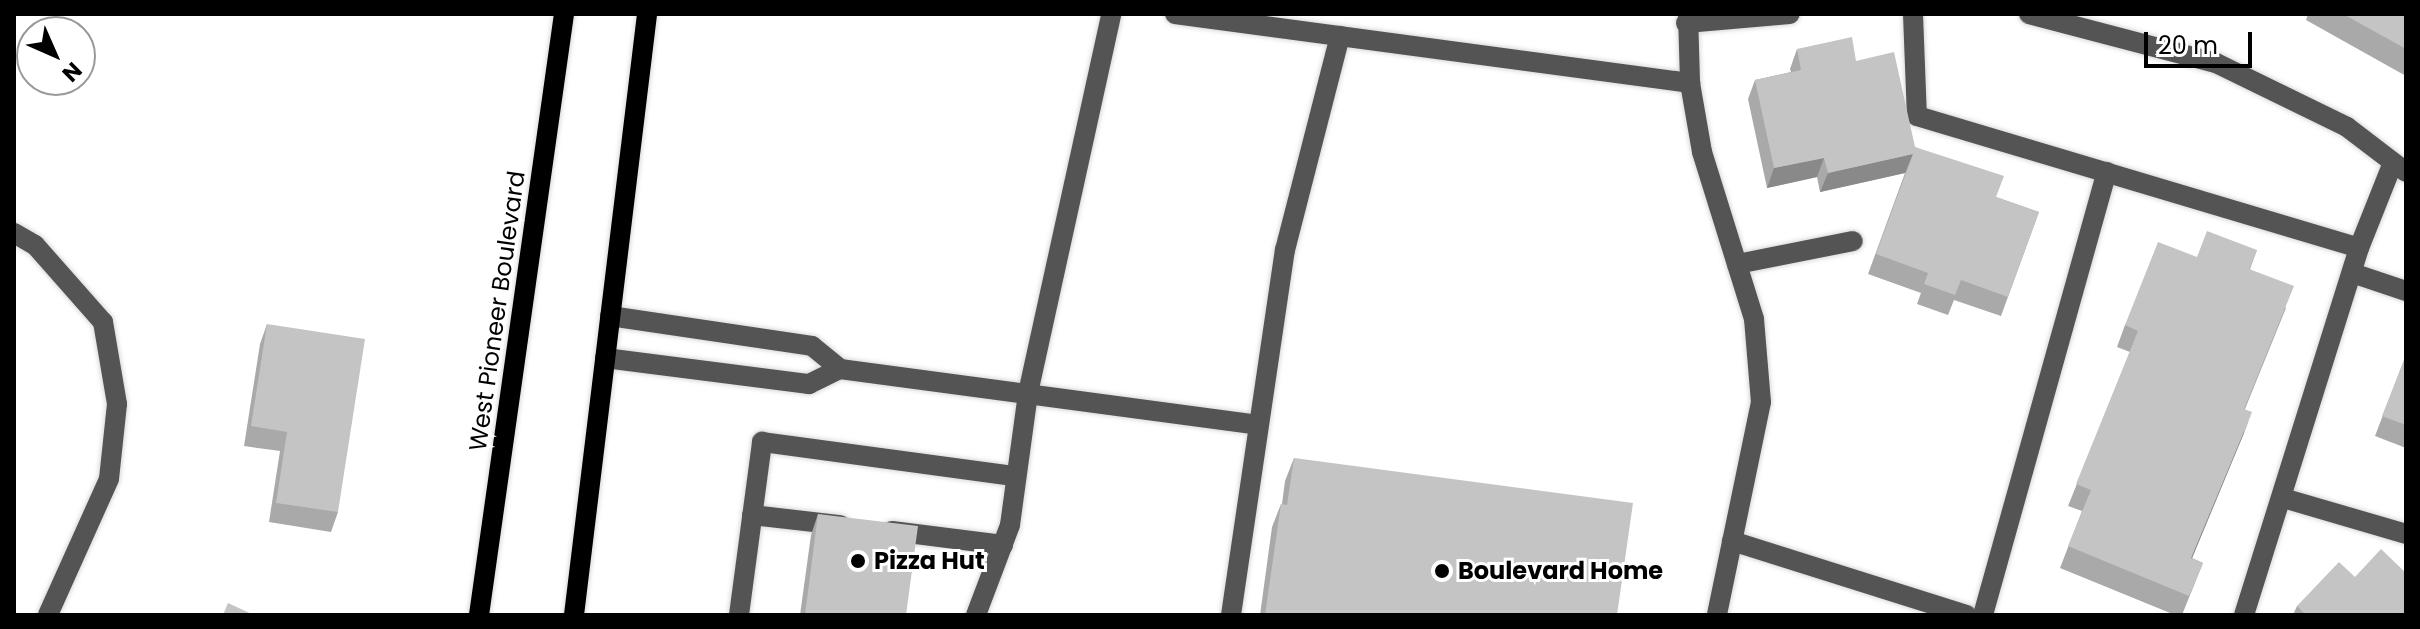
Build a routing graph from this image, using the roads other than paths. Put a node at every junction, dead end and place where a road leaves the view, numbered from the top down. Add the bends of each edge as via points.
1 (564, 14) edge
2 (647, 14) edge
3 (1111, 14) edge
4 (1175, 14) edge
5 (1781, 14) edge
6 (1790, 14) edge
7 (1913, 14) edge
8 (2029, 14) edge
9 (1687, 18) edge
10 (1340, 36) junction
11 (1690, 83) junction
12 (2399, 168) edge
13 (2107, 172) junction
14 (14, 233) edge
15 (1853, 241) dead end
16 (2359, 248) junction
17 (1737, 264) junction
18 (2352, 273) junction
19 (2406, 291) edge
20 (610, 316) junction
21 (605, 358) junction
22 (840, 369) junction
23 (1028, 393) junction
24 (1258, 425) junction
25 (1015, 476) junction
26 (2283, 498) junction
27 (752, 515) junction
28 (2406, 534) edge
29 (1732, 541) junction
30 (1003, 545) junction
31 (48, 615) edge
32 (479, 615) edge
33 (574, 615) edge
34 (739, 615) edge
35 (976, 615) edge
36 (1231, 615) edge
37 (1717, 615) edge
38 (1967, 615) edge
39 (1983, 615) edge
40 (2244, 615) edge

1 - 32 main road, West Pioneer Boulevard
2 - 20 main road
3 - 23 street
4 - 10 street
5 - 6 street
5 - 9 street
7 - 13 street via 1917,116
8 - 12 street via 2216,63 2347,127
9 - 11 street
10 - 11 street
10 - 24 street via 1285,250
11 - 17 street via 1702,152
12 - 16 street
13 - 16 street
13 - 39 street
14 - 31 street via 35,245 103,322 117,404 109,479
15 - 17 street
16 - 18 street
17 - 29 street via 1754,319 1761,402
18 - 19 street
18 - 26 street
20 - 21 main road
20 - 22 street via 812,346
21 - 22 street via 809,384
21 - 33 main road
22 - 23 street
23 - 24 street
23 - 25 street
24 - 36 street
25 - 27 street via 762,442
25 - 30 street
26 - 28 street
26 - 40 street
27 - 30 street
27 - 34 street
29 - 37 street
29 - 38 street
30 - 35 street

